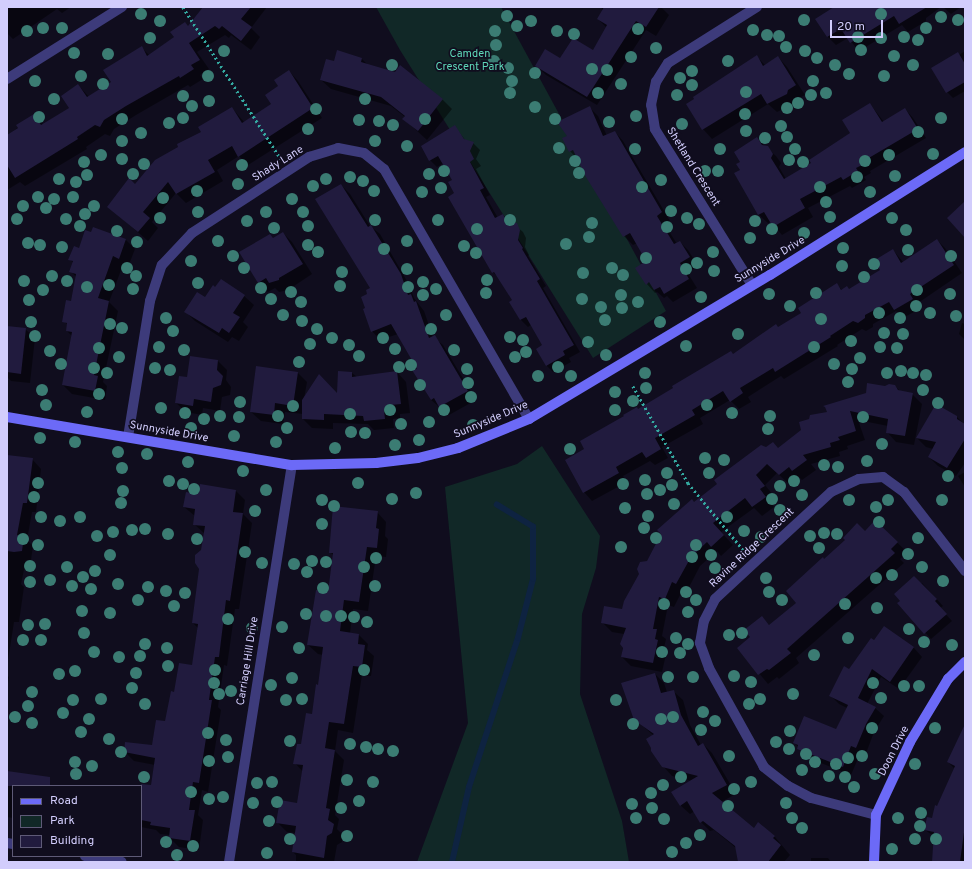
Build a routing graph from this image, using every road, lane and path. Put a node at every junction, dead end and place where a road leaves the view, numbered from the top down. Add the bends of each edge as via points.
1 (122, 7) edge
2 (182, 7) edge
3 (757, 7) edge
4 (7, 79) edge
5 (965, 152) edge
6 (284, 163) dead end
7 (752, 284) junction
8 (633, 386) dead end
9 (7, 418) edge
10 (529, 419) junction
11 (128, 437) junction
12 (292, 464) junction
13 (754, 563) junction
14 (965, 571) edge
15 (965, 662) edge
16 (876, 815) junction
17 (91, 857) edge
18 (122, 862) edge
19 (229, 862) edge
20 (874, 862) edge

1 - 4 street
2 - 6 path
3 - 7 street, Shetland Crescent via 668,63 656,82 651,105 655,129
5 - 7 street, Sunnyside Drive
7 - 10 street, Sunnyside Drive
8 - 13 path via 688,483
9 - 11 street, Sunnyside Drive
10 - 11 street, Shady Lane via 384,169 364,153 338,148 309,157 192,233 162,265 150,301
10 - 12 street, Sunnyside Drive via 458,448 418,458 376,463
11 - 12 street, Sunnyside Drive
12 - 19 street, Carriage Hill Drive
13 - 14 street, Ravine Ridge Crescent via 831,492 859,479 883,477 904,492
13 - 16 street, Ravine Ridge Crescent via 715,599 704,621 700,643 709,668 764,767 788,786 811,798
15 - 16 street, Doon Drive via 948,679 910,742
16 - 20 street, Doon Drive
17 - 18 street

